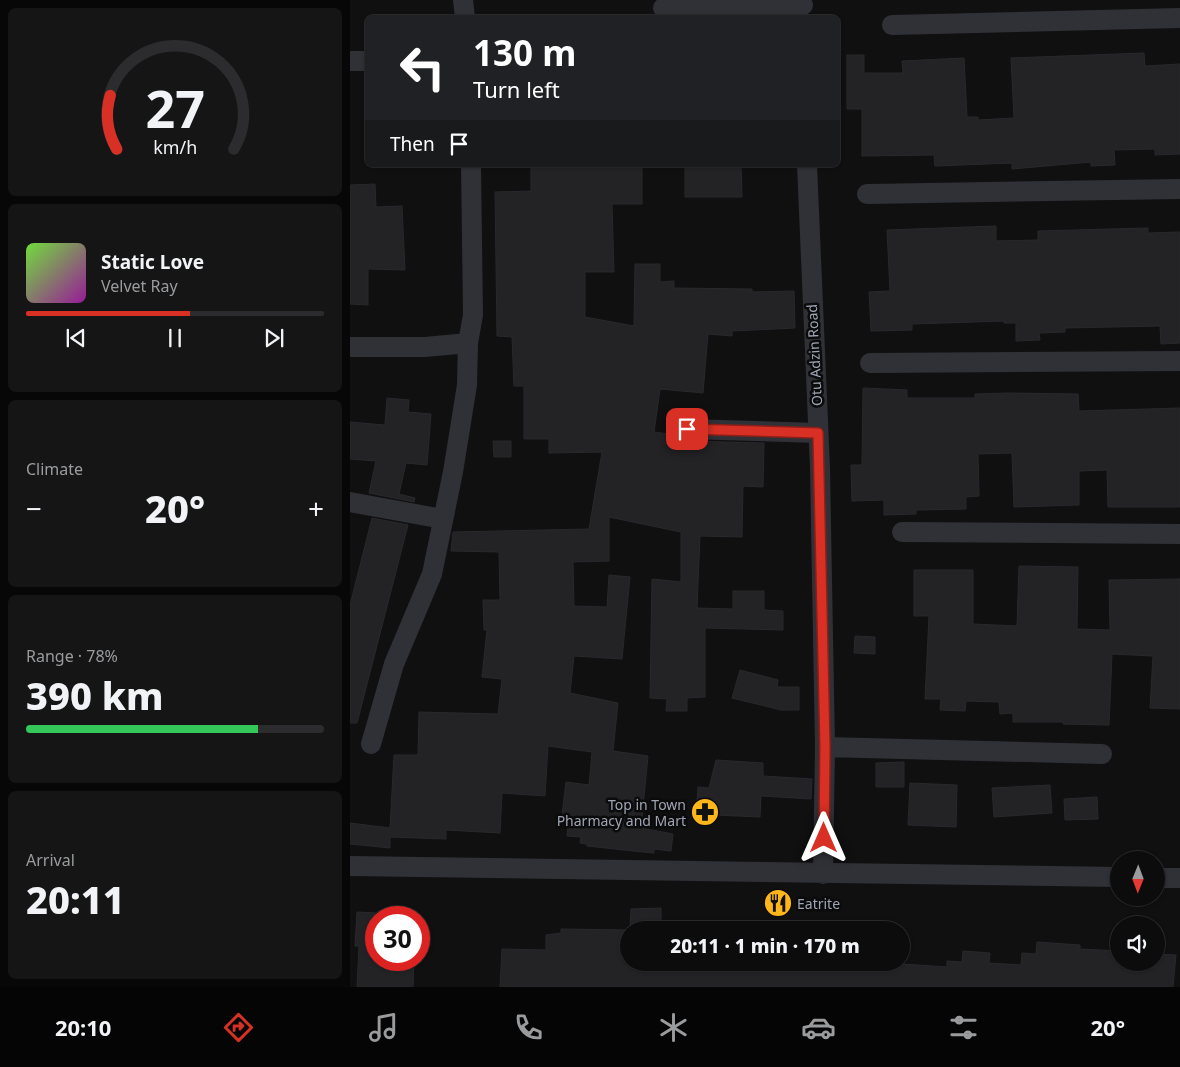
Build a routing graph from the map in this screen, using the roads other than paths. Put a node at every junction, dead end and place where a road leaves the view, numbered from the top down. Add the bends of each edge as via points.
1 (463, 0) edge
2 (803, 7) edge
3 (663, 8) dead end
4 (465, 15) edge
5 (1180, 18) edge
6 (892, 26) dead end
7 (350, 61) edge
8 (365, 61) edge
9 (471, 167) edge
10 (807, 167) edge
11 (1180, 189) edge
12 (867, 194) dead end
13 (468, 343) junction
14 (350, 347) edge
15 (1180, 360) edge
16 (870, 363) dead end
17 (687, 429) dead end
18 (818, 433) junction
19 (350, 502) edge
20 (443, 519) junction
21 (902, 532) dead end
22 (1180, 534) edge
23 (371, 744) dead end
24 (825, 747) junction
25 (1102, 754) dead end
26 (350, 866) edge
27 (823, 874) junction
28 (1110, 877) edge
29 (1165, 878) edge
30 (1180, 878) edge

1 - 4 street
2 - 3 street
5 - 6 street
7 - 8 street
9 - 13 street via 473,315
10 - 18 street, Otu Adzin Road
11 - 12 street
13 - 14 street via 425,347
13 - 20 street via 467,386
15 - 16 street
17 - 18 street
18 - 24 street, Otu Adzin Road
19 - 20 street
20 - 23 street via 432,574 394,664
21 - 22 street
24 - 25 street
24 - 27 street, Otu Adzin Road
26 - 27 street
27 - 28 street
29 - 30 street

